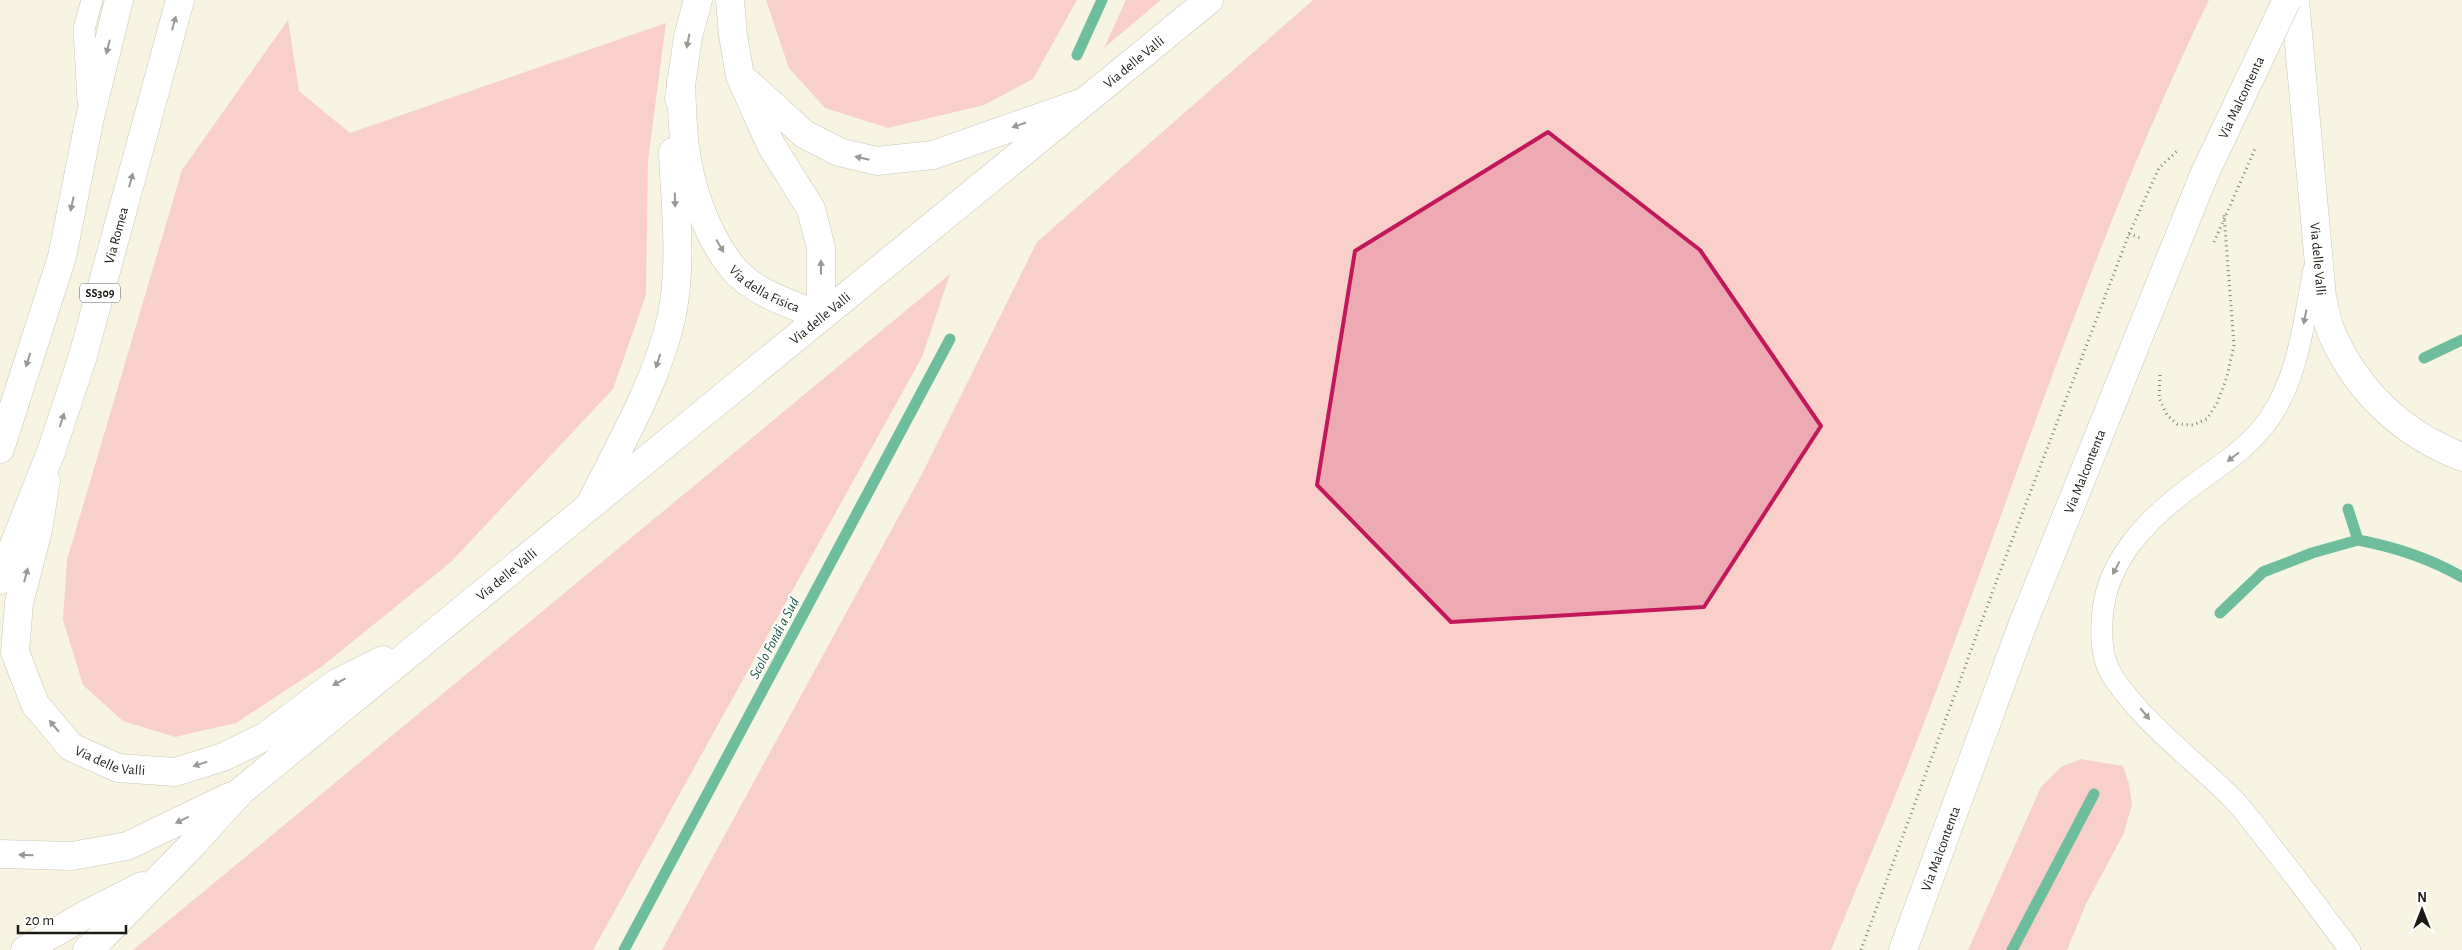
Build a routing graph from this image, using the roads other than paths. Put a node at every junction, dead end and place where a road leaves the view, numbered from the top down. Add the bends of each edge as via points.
1 (92, 0) edge
2 (119, 0) edge
3 (180, 0) edge
4 (698, 0) edge
5 (730, 0) edge
6 (1209, 0) edge
7 (2292, 0) edge
8 (740, 76) junction
9 (681, 82) junction
10 (1081, 103) junction
11 (89, 122) junction
12 (2317, 252) junction
13 (821, 316) junction
14 (0, 449) edge
15 (51, 452) junction
16 (2462, 457) edge
17 (591, 504) junction
18 (0, 580) edge
19 (429, 636) junction
20 (241, 791) junction
21 (0, 854) edge
22 (160, 877) junction
23 (25, 950) edge
24 (87, 950) edge
25 (1902, 950) edge
26 (2350, 950) edge

1 - 11 lane via 84,29
2 -> 11 street
15 -> 3 street, Via Romea / SS309 via 82,359
4 -> 9 street, Via della Fisica
5 - 8 street, Via della Fisica
6 - 10 street, Via delle Valli
7 - 12 street, Via delle Valli via 2312,175
7 - 25 street, Via Malcontenta, bridge via 2204,175 2022,626
10 -> 8 street via 933,154 877,161 839,152 804,134
13 -> 8 street, Via della Fisica via 821,248 811,209 771,145
9 -> 13 street, Via della Fisica via 685,147 696,195 711,232 732,267 752,283 780,300
9 -> 17 street, Via della Fisica via 673,144 677,263 671,317 657,366
10 - 13 street, Via delle Valli
11 -> 14 street via 62,257
12 - 16 street, Via delle Valli via 2322,297 2331,332 2362,384 2408,430
12 -> 26 lane via 2295,364 2271,416 2236,456 2167,505 2126,550 2106,590 2101,636 2112,676 2165,739 2234,799
13 - 17 street, Via delle Valli
15 - 18 street, Via Romea / SS309
19 -> 15 street, Via delle Valli via 335,684 266,736 223,757 175,772 118,768 71,747 35,704 15,652 18,603 38,530
17 - 19 street, Via delle Valli
19 - 20 street, Via delle Valli
20 -> 21 street, Via delle Valli via 127,846 72,856
20 - 22 street, Via delle Valli
22 - 23 street, Via delle Valli
22 - 24 street, Via delle Valli

